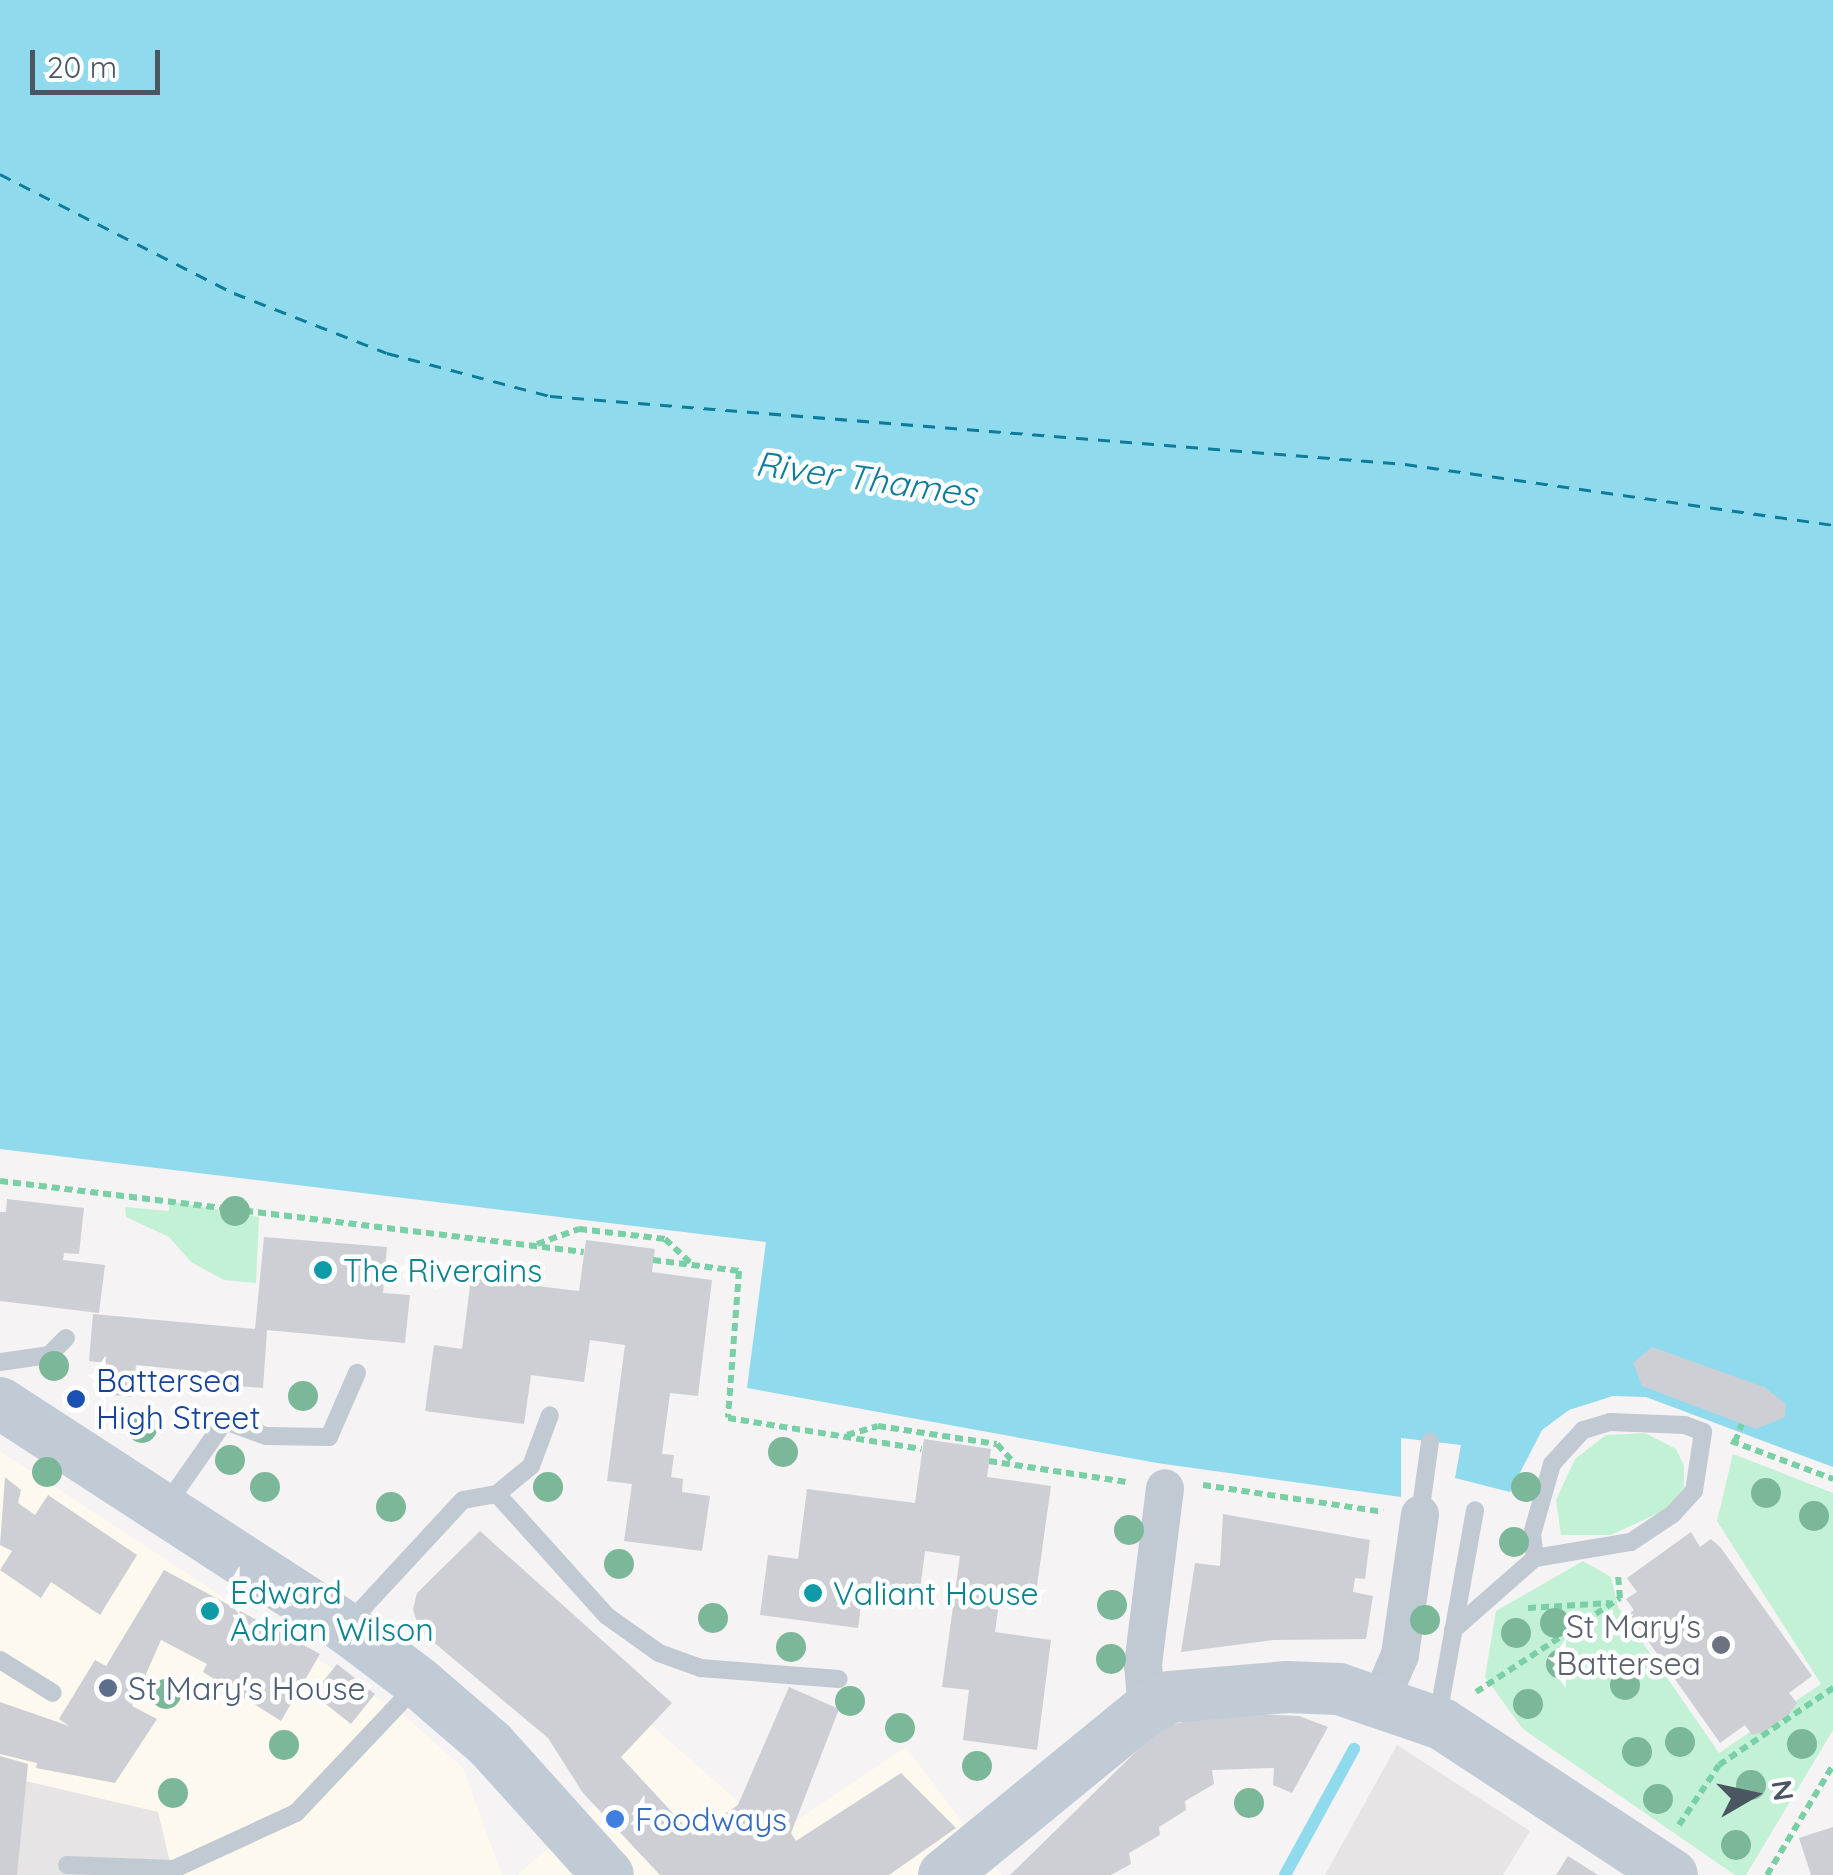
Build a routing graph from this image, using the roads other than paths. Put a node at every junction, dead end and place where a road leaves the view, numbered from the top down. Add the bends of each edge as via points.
1 (66, 1338) dead end
2 (0, 1362) edge
3 (357, 1373) dead end
4 (0, 1402) edge
5 (550, 1415) dead end
6 (1430, 1442) dead end
7 (1165, 1488) road end
8 (496, 1494) junction
9 (164, 1508) junction
10 (1475, 1510) dead end
11 (1420, 1514) joint
12 (1535, 1558) junction
13 (346, 1627) junction
14 (1453, 1630) junction
15 (0, 1660) edge
16 (839, 1679) dead end
17 (419, 1683) junction
18 (53, 1693) dead end
19 (1380, 1701) junction
20 (1147, 1708) junction
21 (1440, 1723) junction
22 (67, 1865) dead end
23 (1664, 1870) edge
24 (173, 1872) edge
25 (608, 1875) edge
26 (944, 1875) edge

1 - 2 lane via 49,1355
3 - 9 lane via 329,1437 266,1436 225,1421
4 - 9 street
5 - 8 lane via 531,1466
6 - 11 lane
7 - 20 street via 1143,1665
8 - 13 lane via 464,1500
8 - 16 lane via 607,1616 659,1653 701,1668
9 - 13 street
10 - 14 lane
11 - 19 street via 1400,1655
12 - 12 lane via 1532,1534 1552,1464 1583,1430 1610,1422 1685,1424 1703,1432 1694,1491 1673,1514 1631,1542
12 - 14 lane
13 - 17 street
14 - 21 lane
15 - 18 lane
17 - 24 lane via 296,1813
17 - 25 street via 490,1744
19 - 20 street via 1340,1689 1287,1687 1170,1696
19 - 21 street
20 - 26 street
21 - 23 street
22 - 24 lane

